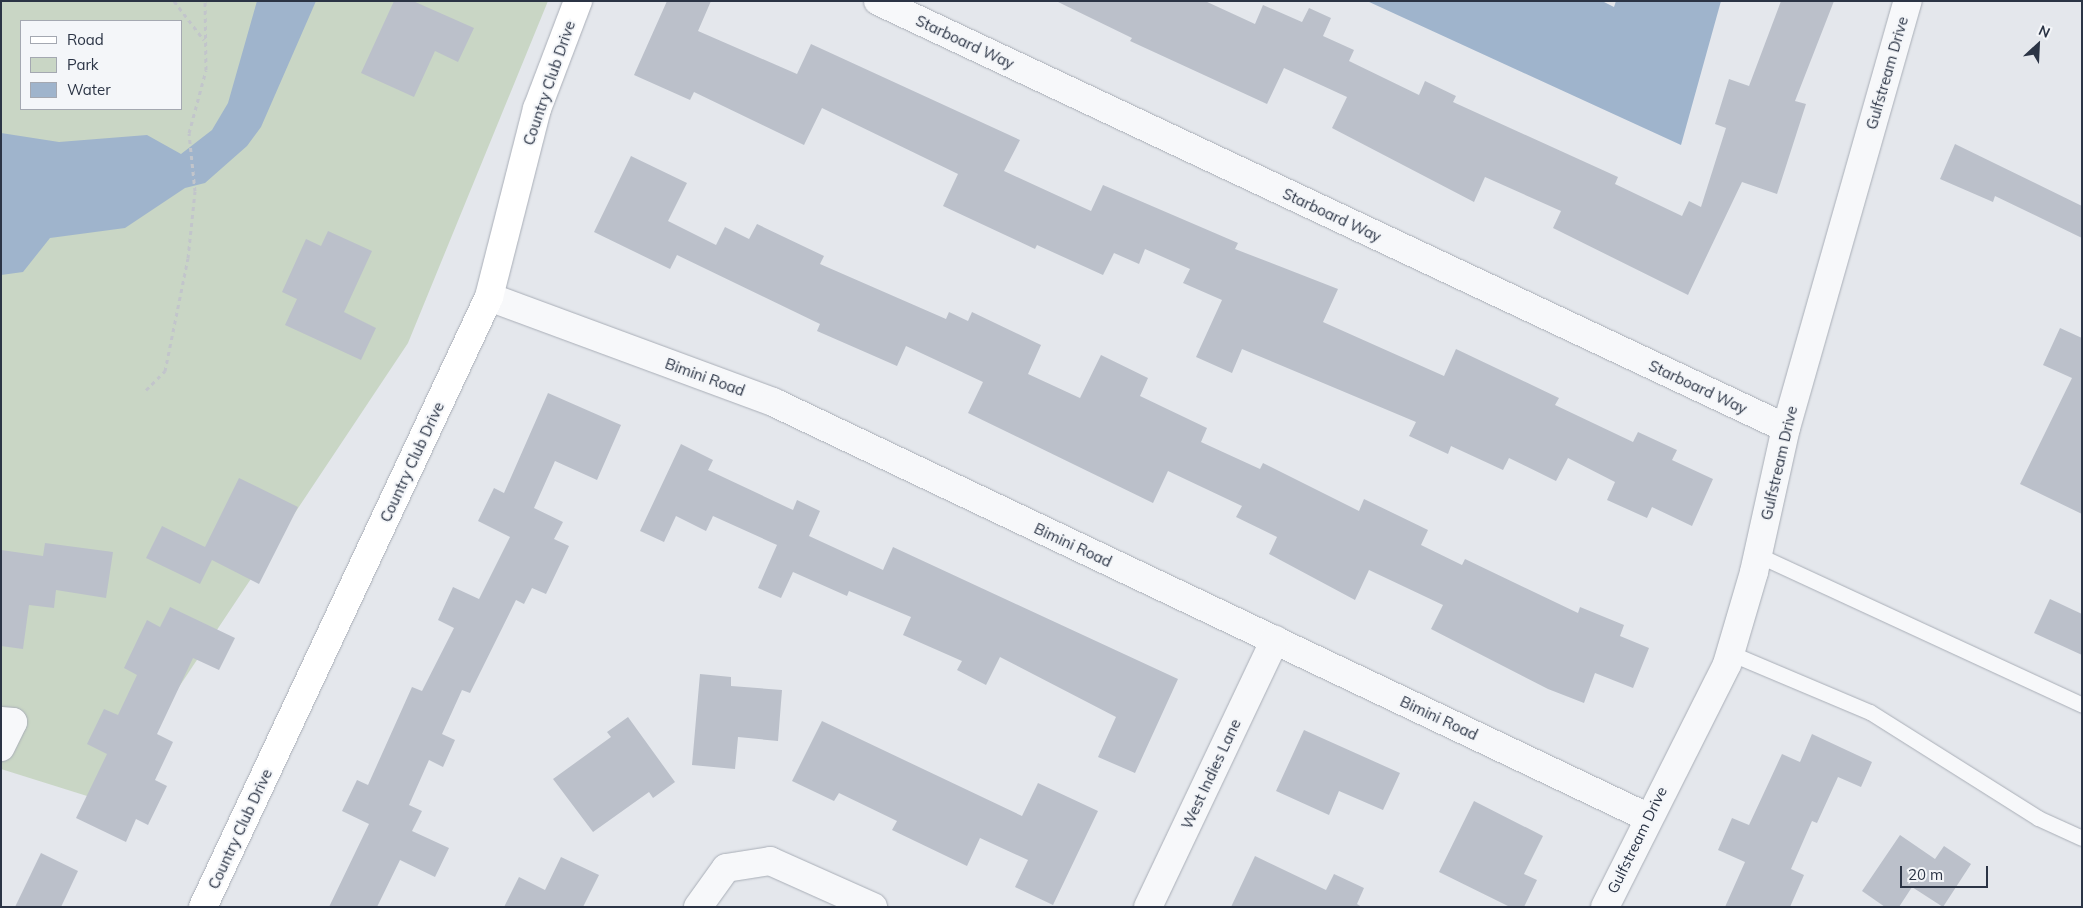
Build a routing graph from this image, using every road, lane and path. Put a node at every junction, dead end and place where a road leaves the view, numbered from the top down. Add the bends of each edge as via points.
1 (174, 1) edge
2 (205, 1) edge
3 (578, 1) edge
4 (878, 1) edge
5 (1908, 1) edge
6 (205, 41) junction
7 (489, 297) junction
8 (146, 390) dead end
9 (1786, 428) junction
10 (1758, 555) junction
11 (1274, 640) junction
12 (1730, 652) junction
13 (2082, 704) edge
14 (7, 721) edge
15 (1, 747) edge
16 (1647, 817) junction
17 (2082, 838) edge
18 (203, 907) edge
19 (698, 907) edge
20 (874, 907) edge
21 (1148, 907) edge
22 (1604, 907) edge

1 - 6 path
2 - 6 path
3 - 7 street, Country Club Drive via 537,109
4 - 9 street, Starboard Way
5 - 9 street, Gulfstream Drive
6 - 8 path via 206,70 188,133 195,191 188,258 165,371
7 - 11 street, Bimini Road via 773,402
7 - 18 street, Country Club Drive
9 - 10 street, Gulfstream Drive
10 - 12 street, Gulfstream Drive
10 - 13 lane
11 - 16 street, Bimini Road
11 - 21 street, West Indies Lane
12 - 16 street, Gulfstream Drive
12 - 17 lane via 1870,712 2038,818
14 - 15 street
16 - 22 street, Gulfstream Drive
19 - 20 street via 726,868 770,861

